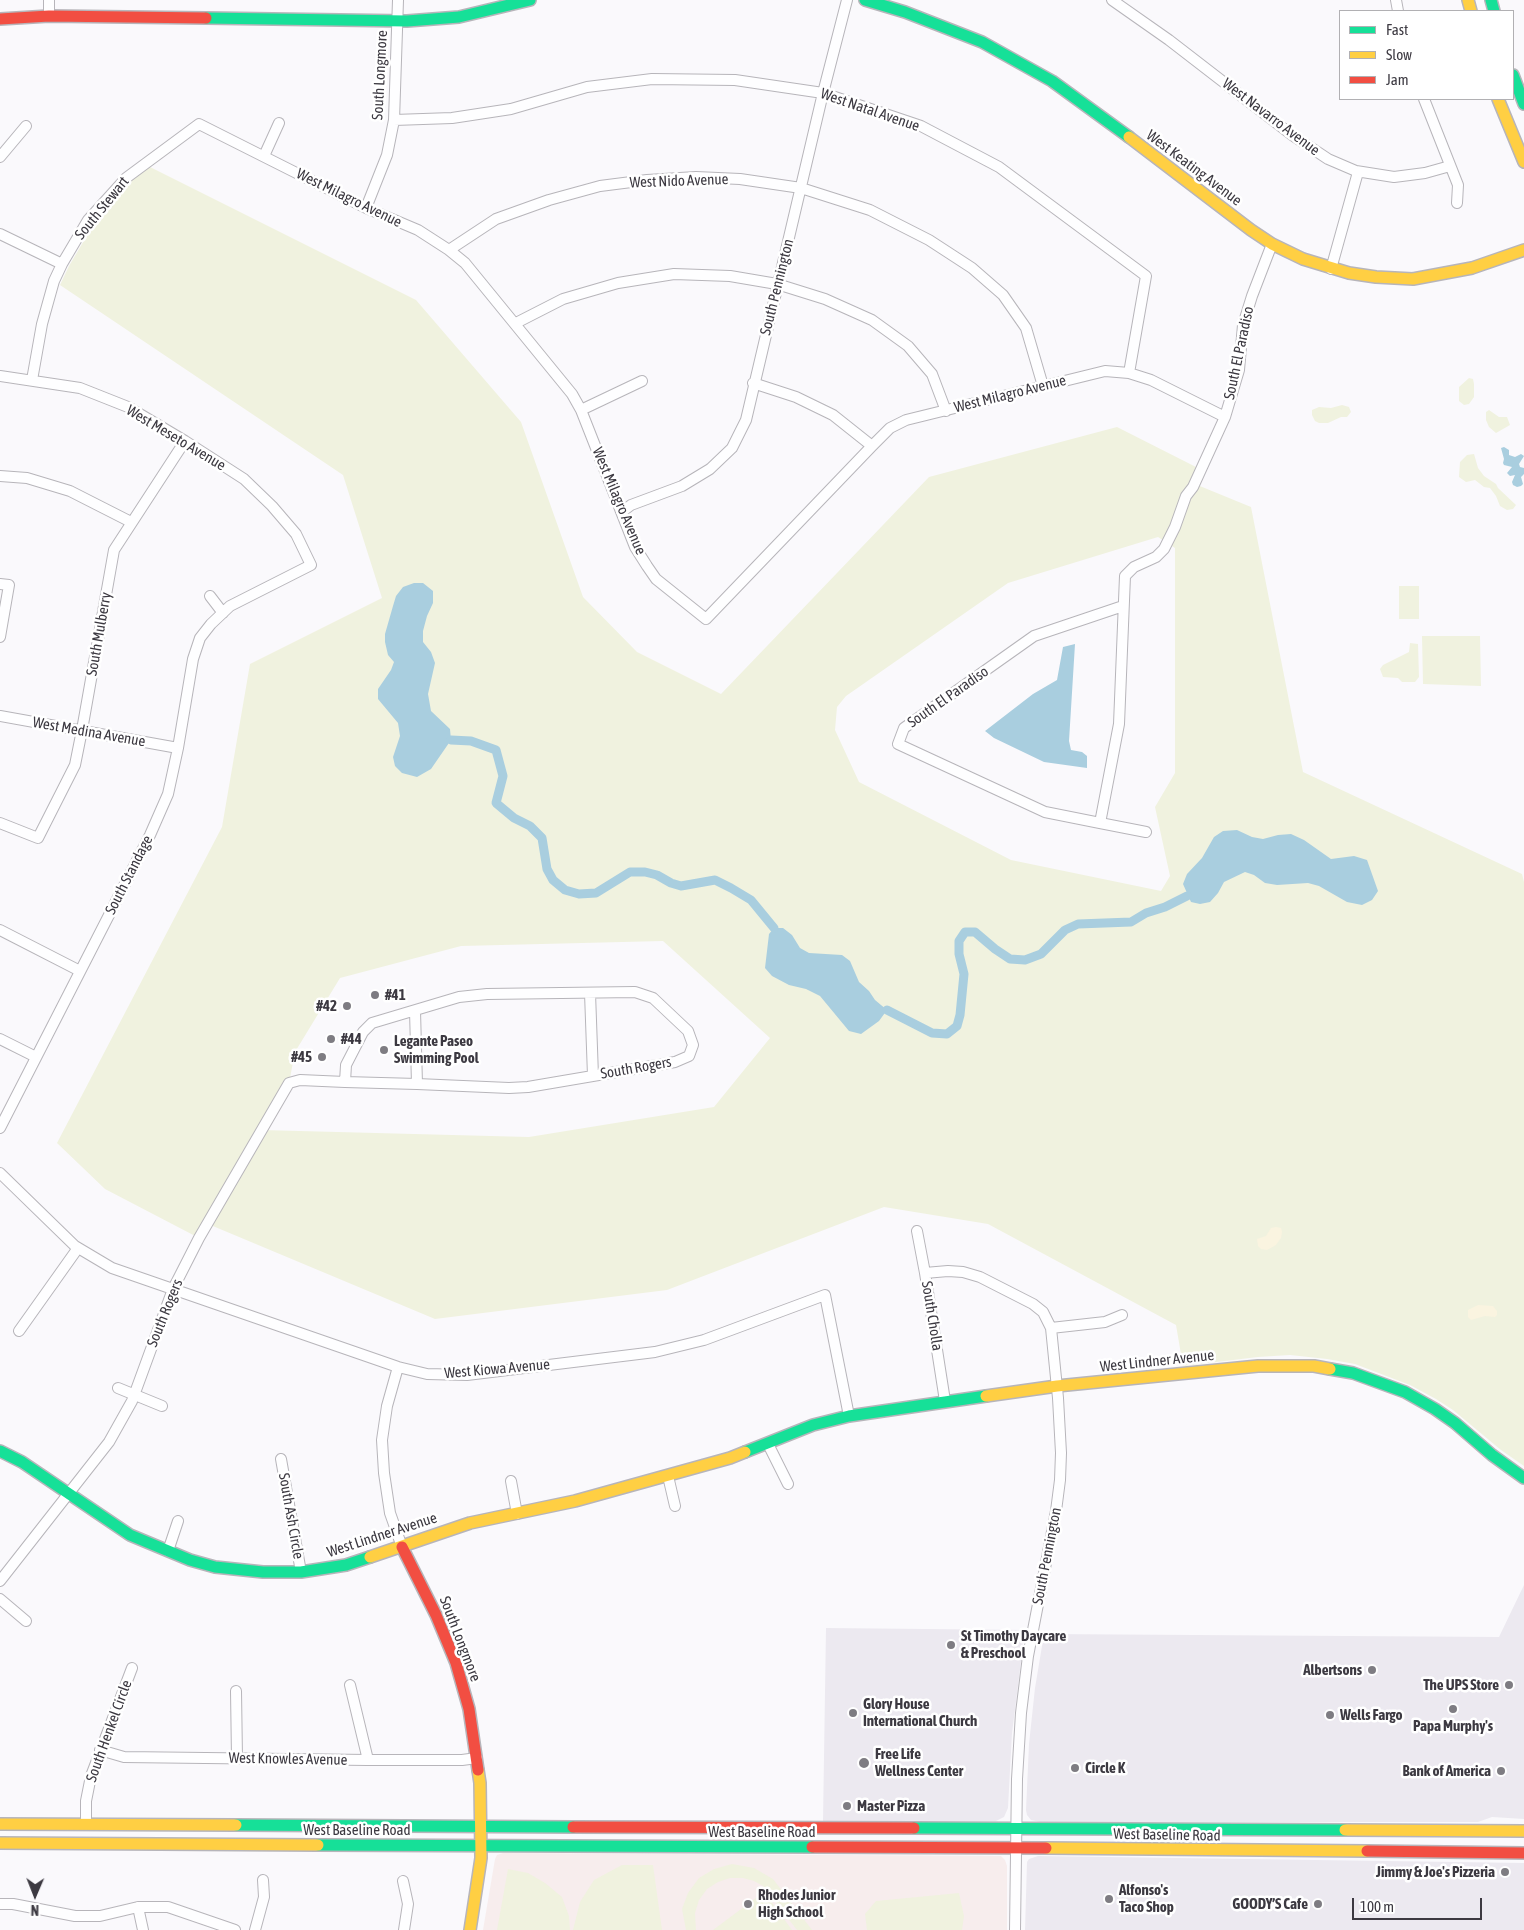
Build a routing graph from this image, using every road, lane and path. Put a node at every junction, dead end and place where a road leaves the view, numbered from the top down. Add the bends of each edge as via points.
1 (49, 0) edge
2 (398, 0) edge
3 (530, 0) edge
4 (847, 0) edge
5 (865, 0) edge
6 (1114, 0) edge
7 (514, 2) edge
8 (49, 16) junction
9 (0, 19) edge
10 (398, 21) junction
11 (1514, 78) edge
12 (823, 93) junction
13 (1424, 100) edge
14 (1498, 100) edge
15 (1524, 104) edge
16 (394, 120) junction
17 (279, 123) dead end
18 (199, 124) joint
19 (26, 126) dead end
20 (264, 156) junction
21 (0, 157) edge
22 (1524, 162) edge
23 (1450, 166) junction
24 (1358, 172) junction
25 (801, 188) junction
26 (1457, 203) dead end
27 (366, 208) junction
28 (0, 234) edge
29 (1272, 244) junction
30 (449, 250) junction
31 (1524, 250) edge
32 (62, 264) junction
33 (1331, 269) junction
34 (777, 284) junction
35 (516, 323) junction
36 (1130, 373) junction
37 (0, 376) edge
38 (32, 380) junction
39 (642, 380) dead end
40 (754, 384) junction
41 (1043, 386) junction
42 (581, 410) junction
43 (946, 411) junction
44 (1224, 417) junction
45 (185, 441) junction
46 (872, 446) junction
47 (0, 476) edge
48 (623, 511) junction
49 (131, 522) junction
50 (311, 565) joint
51 (4, 584) edge
52 (210, 596) dead end
53 (1122, 606) junction
54 (223, 613) junction
55 (0, 638) edge
56 (0, 716) edge
57 (82, 730) junction
58 (178, 748) junction
59 (0, 823) edge
60 (1100, 823) junction
61 (1146, 832) dead end
62 (0, 930) edge
63 (80, 970) junction
64 (590, 993) junction
65 (415, 1011) junction
66 (0, 1039) edge
67 (36, 1057) junction
68 (593, 1076) junction
69 (345, 1082) junction
70 (417, 1084) junction
71 (0, 1128) edge
72 (0, 1173) edge
73 (917, 1231) dead end
74 (78, 1248) junction
75 (926, 1273) junction
76 (173, 1289) junction
77 (1122, 1315) dead end
78 (1051, 1328) junction
79 (19, 1331) dead end
80 (398, 1367) junction
81 (1057, 1386) junction
82 (118, 1388) dead end
83 (134, 1395) junction
84 (945, 1401) junction
85 (162, 1406) dead end
86 (850, 1416) junction
87 (768, 1444) junction
88 (0, 1451) edge
89 (281, 1459) dead end
90 (668, 1476) junction
91 (1524, 1478) edge
92 (511, 1481) dead end
93 (788, 1484) dead end
94 (69, 1493) junction
95 (676, 1506) dead end
96 (517, 1514) junction
97 (178, 1521) dead end
98 (402, 1547) junction
99 (168, 1551) junction
100 (301, 1572) junction
101 (0, 1580) edge
102 (0, 1598) edge
103 (26, 1621) dead end
104 (132, 1668) dead end
105 (350, 1685) dead end
106 (236, 1691) dead end
107 (100, 1750) junction
108 (237, 1758) junction
109 (477, 1758) junction
110 (368, 1760) junction
111 (0, 1824) edge
112 (86, 1824) junction
113 (481, 1826) junction
114 (1017, 1829) junction
115 (1524, 1831) edge
116 (0, 1843) edge
117 (482, 1845) junction
118 (1016, 1848) junction
119 (1524, 1853) edge
120 (263, 1880) dead end
121 (403, 1881) dead end
122 (0, 1904) edge
123 (138, 1907) junction
124 (143, 1930) edge
125 (235, 1930) edge
126 (255, 1930) edge
127 (404, 1930) edge
128 (470, 1930) edge
129 (1015, 1930) edge

1 - 8 street
2 - 10 street, South Longmore
3 - 7 street
4 - 12 street, South Pennington
5 - 29 street, West Keating Avenue via 952,29 1052,81
6 - 24 street, West Navarro Avenue via 1292,135 1328,159
7 - 10 street via 459,18
8 - 9 street
8 - 10 street
10 - 16 street, South Longmore
11 - 15 street
12 - 16 street, West Natal Avenue via 735,80 652,79 587,87 511,109 452,118
12 - 25 street, South Pennington
12 - 36 street, West Natal Avenue via 922,126 999,167 1146,276
13 - 23 street
14 - 22 street
16 - 27 street, South Longmore via 386,154
17 - 20 street
18 - 20 street, West Milagro Avenue
18 - 32 street, South Stewart via 126,178 88,220
19 - 21 street
20 - 27 street, West Milagro Avenue
23 - 24 street, West Navarro Avenue via 1394,177
23 - 26 street via 1458,186
24 - 33 street
25 - 30 street, West Nido Avenue via 740,179 696,177 600,186 496,219
25 - 34 street, South Pennington
25 - 41 street, West Nido Avenue via 870,210 929,240 972,268 1003,295 1026,328
27 - 30 street, West Milagro Avenue via 418,230
28 - 32 street
29 - 33 street, West Keating Avenue
29 - 44 street, South El Paradiso via 1243,325 1239,370
30 - 35 street, West Milagro Avenue via 465,263
31 - 33 street, West Keating Avenue via 1472,268 1413,279
32 - 38 street, South Stewart via 46,308
34 - 35 street via 730,276 674,274 618,283 564,299
34 - 40 street, South Pennington
34 - 43 street via 825,299 872,320 908,346 932,374
35 - 42 street, West Milagro Avenue
36 - 41 street, West Milagro Avenue via 1104,371
36 - 44 street, West Milagro Avenue via 1151,380
37 - 38 street, West Meseto Avenue
38 - 45 street, West Meseto Avenue via 80,388 128,407
39 - 42 street
40 - 46 street via 796,397 833,415
40 - 48 street, South Pennington via 746,420 732,448 710,469 682,486
41 - 43 street, West Milagro Avenue
42 - 48 street, West Milagro Avenue
43 - 46 street, West Milagro Avenue via 906,420 890,428
44 - 53 street, South El Paradiso via 1192,487 1191,500 1182,521 1156,557 1134,567 1125,576
45 - 49 street, South Mulberry
45 - 50 street, West Meseto Avenue via 244,479 272,506 296,534
46 - 48 street, West Milagro Avenue via 706,619 656,579 635,547
47 - 49 street via 28,478 70,491
49 - 57 street, South Mulberry via 114,550
50 - 54 street, South Standage via 230,606
51 - 55 street
52 - 54 street
53 - 60 street, South El Paradiso via 1119,724
53 - 60 street, South El Paradiso via 1034,636 904,728 898,744 1045,812
54 - 58 street, South Standage via 200,638 193,659
56 - 57 street, West Medina Avenue
57 - 58 street, West Medina Avenue
57 - 59 street, South Mulberry via 74,765 38,838
58 - 63 street, South Standage via 168,794 150,835
60 - 61 street, South El Paradiso
62 - 63 street
63 - 67 street, South Standage
64 - 65 street, South Rogers via 487,994 459,997
64 - 68 street, South Rogers
64 - 68 street, South Rogers via 635,992 653,998 688,1031 693,1045 689,1056 675,1062
65 - 69 street, South Rogers via 372,1023 363,1032 346,1065
65 - 70 street
66 - 67 street
67 - 71 street, South Standage
68 - 70 street, South Rogers via 528,1087
69 - 70 street, South Rogers
69 - 76 street, South Rogers via 300,1080 289,1083
72 - 74 street, West Kiowa Avenue
73 - 75 street, South Cholla
74 - 76 street, West Kiowa Avenue via 112,1268
74 - 79 street
75 - 78 street, South Pennington via 963,1272 980,1277 1033,1304 1043,1312
75 - 84 street, South Cholla
76 - 80 street, West Kiowa Avenue
76 - 83 street, South Rogers
77 - 78 street via 1105,1322
78 - 81 street, South Pennington
80 - 86 street, West Kiowa Avenue via 427,1374 467,1375 656,1352 704,1340 825,1296
80 - 98 street, South Longmore via 382,1440 390,1513
81 - 84 street, West Lindner Avenue
81 - 91 street, West Lindner Avenue via 1258,1366 1298,1365 1334,1369 1370,1378 1413,1396 1455,1423
81 - 114 street, South Pennington via 1060,1480 1028,1656 1019,1743
82 - 83 street
83 - 85 street
83 - 94 street, South Rogers via 110,1442
84 - 86 street, West Lindner Avenue
86 - 87 street, West Lindner Avenue
87 - 90 street, West Lindner Avenue
87 - 93 street
88 - 94 street, West Lindner Avenue
89 - 100 street, South Ash Circle
90 - 95 street
90 - 96 street, West Lindner Avenue
92 - 96 street
94 - 99 street, West Lindner Avenue via 130,1535
94 - 101 street, South Rogers
96 - 98 street, West Lindner Avenue via 470,1522
97 - 99 street
98 - 100 street, West Lindner Avenue via 346,1566
98 - 109 street, South Longmore via 456,1663 469,1709
99 - 100 street, West Lindner Avenue via 214,1566 263,1572
102 - 103 street
104 - 107 street, South Henkel Circle
105 - 110 street
106 - 108 street
107 - 108 street, West Knowles Avenue via 124,1757
107 - 112 street, South Henkel Circle via 88,1787
108 - 110 street, West Knowles Avenue
109 - 110 street, West Knowles Avenue
109 - 113 street, South Longmore
111 - 112 street, West Baseline Road
112 - 113 street, West Baseline Road
113 - 114 street, West Baseline Road
113 - 117 street, South Longmore
114 - 115 street, West Baseline Road
114 - 118 street, South Pennington
116 - 117 street, West Baseline Road
117 - 118 street, West Baseline Road
117 - 128 street, South Longmore
118 - 119 street, West Baseline Road
118 - 129 street, South Pennington
120 - 126 street via 264,1897
121 - 127 street via 408,1904
122 - 123 street via 75,1916 100,1916
123 - 124 street
123 - 125 street via 168,1906

